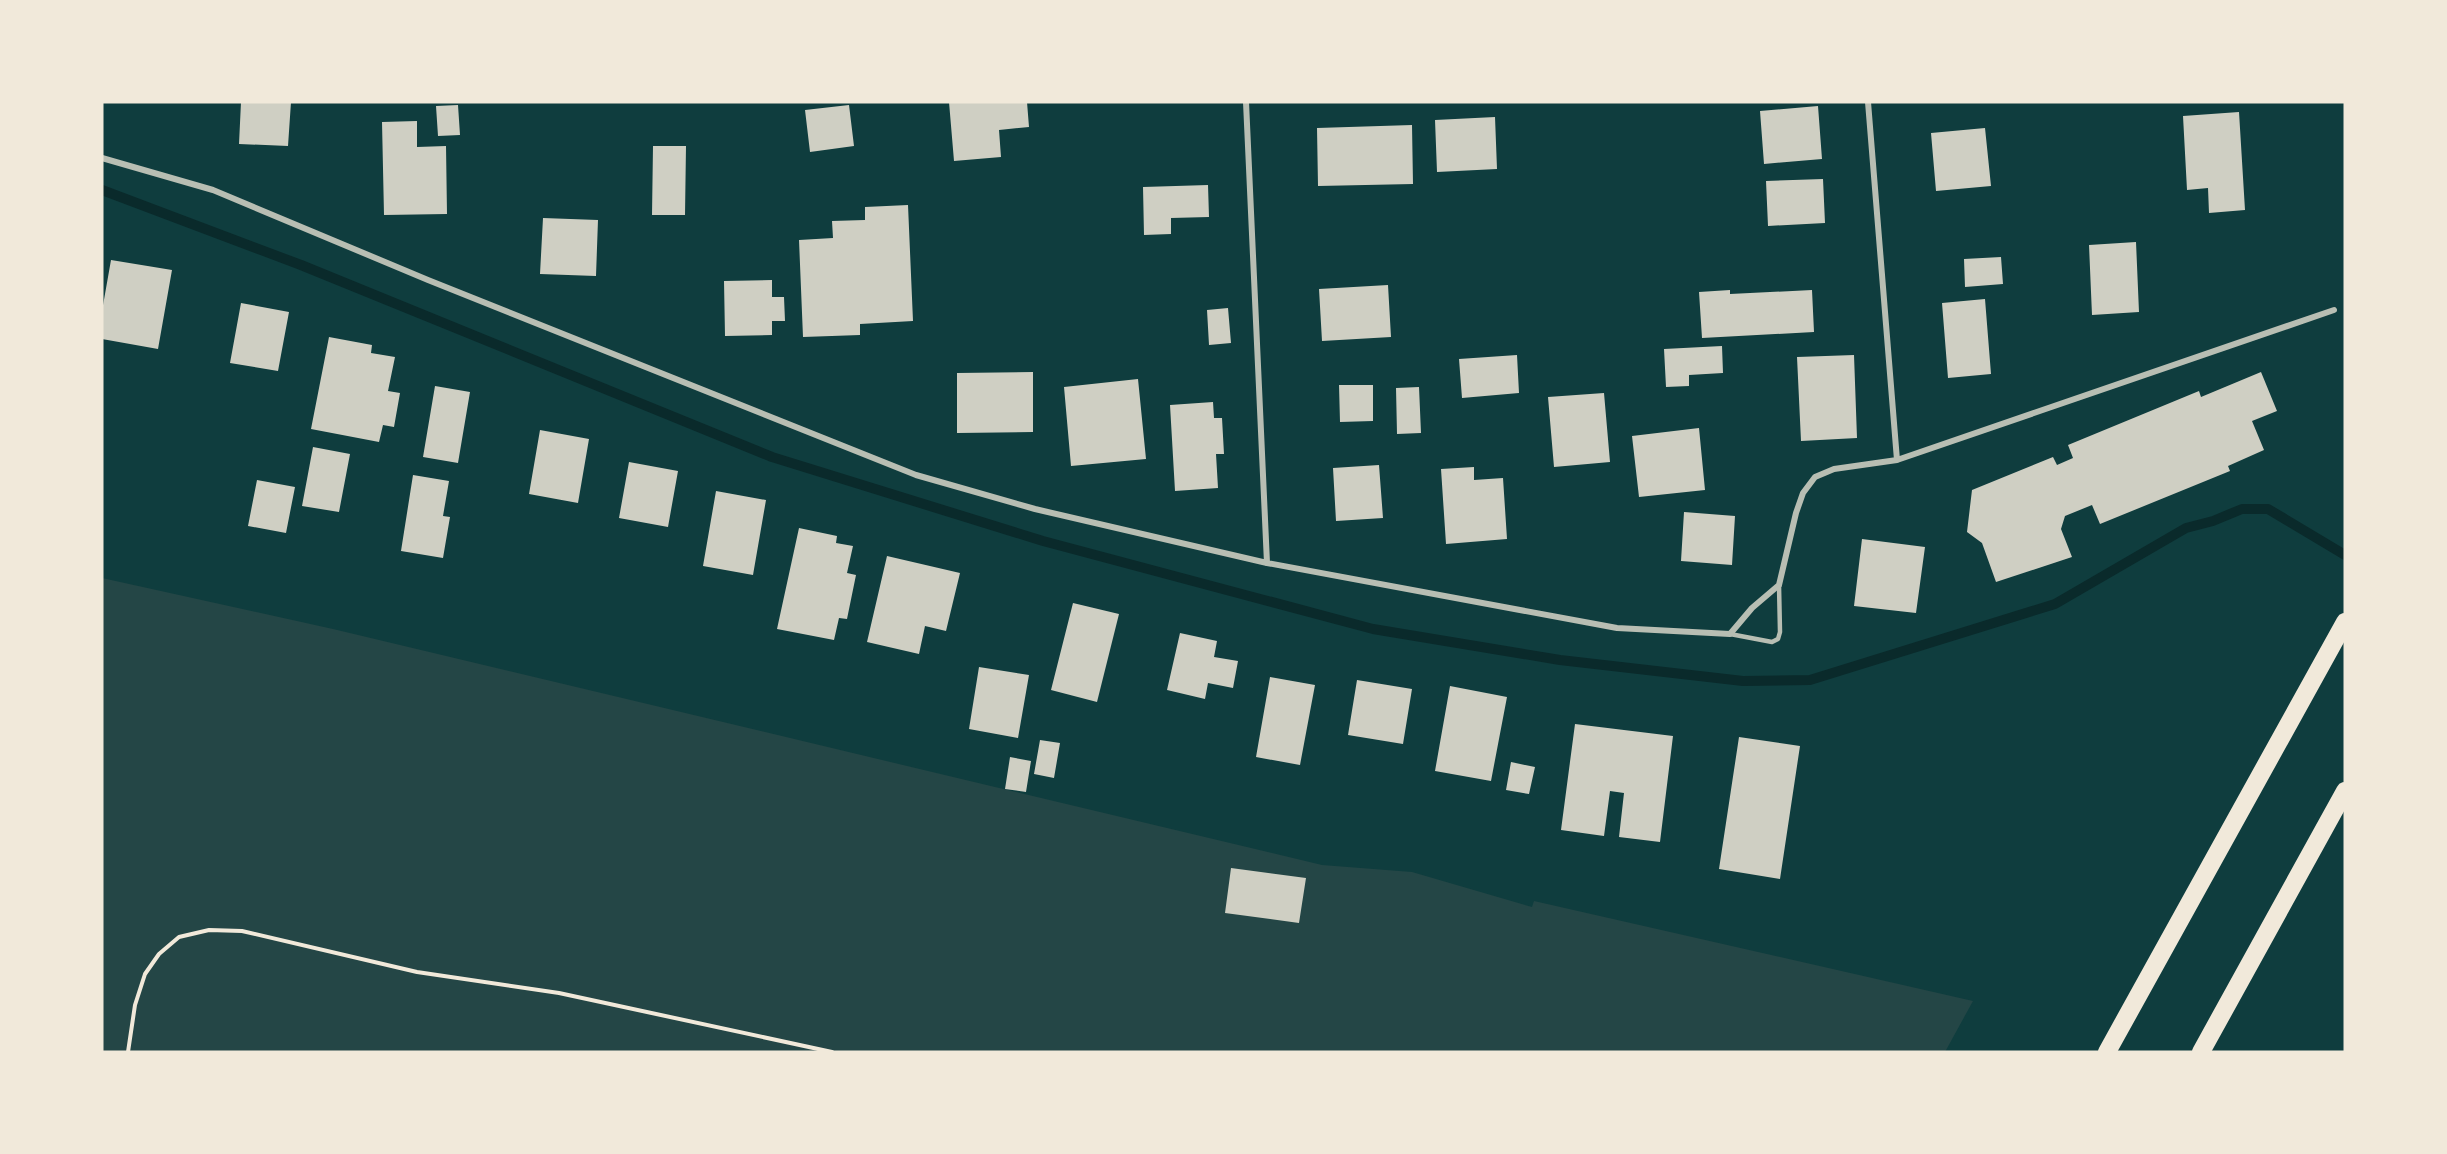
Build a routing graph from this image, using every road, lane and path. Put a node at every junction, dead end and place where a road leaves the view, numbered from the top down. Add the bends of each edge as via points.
1 (1246, 102) edge
2 (1868, 102) edge
3 (102, 158) edge
4 (2334, 310) dead end
5 (1897, 460) junction
6 (1267, 563) junction
7 (1779, 585) junction
8 (2345, 622) edge
9 (1730, 634) junction
10 (2345, 791) edge
11 (128, 1052) edge
12 (832, 1052) edge
13 (2108, 1052) edge
14 (2201, 1052) edge

1 - 6 street
2 - 5 street
3 - 6 street via 213,190 916,476 1035,509
4 - 5 street
5 - 7 street via 1834,469 1815,477 1803,493 1796,513
6 - 9 street via 1617,628
7 - 9 street
7 - 9 lane via 1778,639 1772,642
8 - 13 highway
10 - 14 highway
11 - 12 path via 135,1005 145,974 159,954 179,937 209,930 242,931 417,972 559,993

